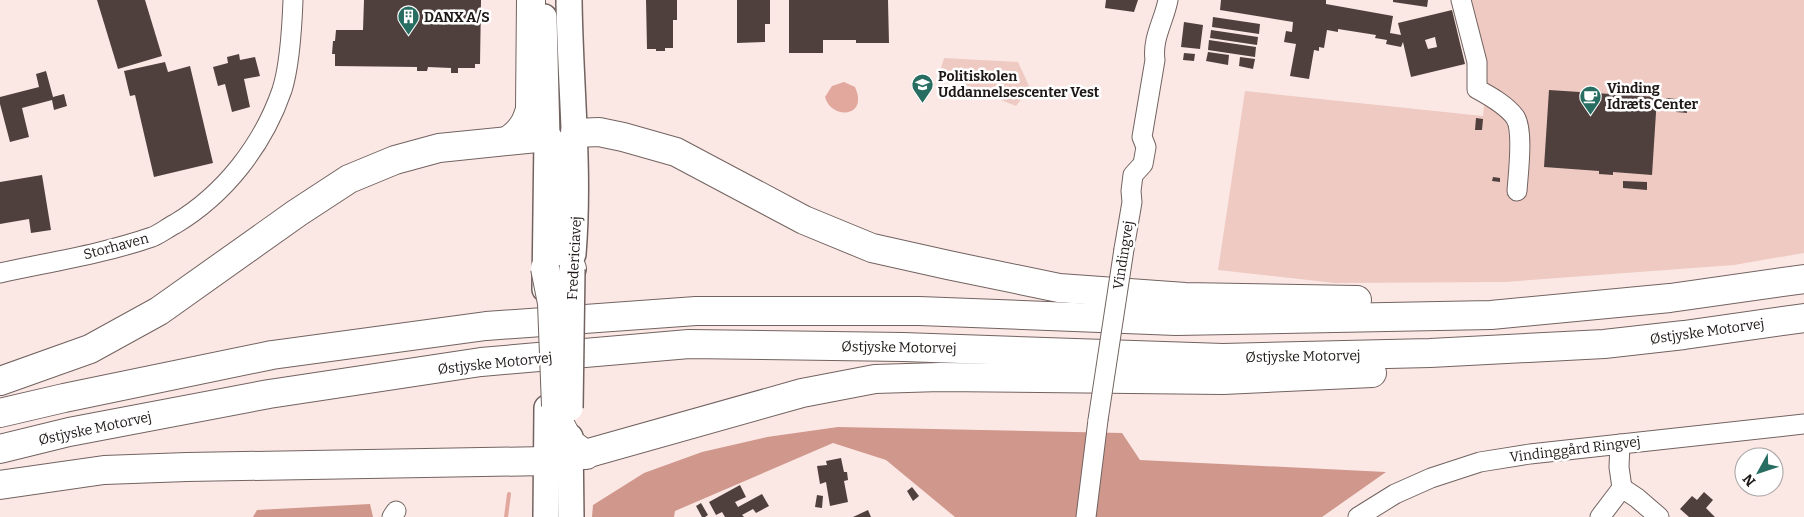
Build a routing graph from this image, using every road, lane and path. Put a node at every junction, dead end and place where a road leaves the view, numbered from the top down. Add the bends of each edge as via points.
1 (294, 0) edge
2 (531, 0) edge
3 (543, 0) edge
4 (569, 0) edge
5 (1168, 0) edge
6 (1461, 0) edge
7 (575, 133) junction
8 (547, 137) junction
9 (509, 140) junction
10 (1517, 191) dead end
11 (545, 268) joint
12 (572, 269) junction
13 (0, 273) edge
14 (1804, 279) edge
15 (1545, 309) junction
16 (1804, 318) edge
17 (1604, 344) junction
18 (0, 381) edge
19 (557, 408) junction
20 (0, 413) edge
21 (1804, 424) edge
22 (1620, 444) junction
23 (0, 449) edge
24 (568, 454) junction
25 (0, 485) edge
26 (1622, 488) junction
27 (546, 517) edge
28 (571, 517) edge
29 (1086, 517) edge
30 (1358, 517) edge
31 (1600, 517) edge
32 (1659, 517) edge

1 - 13 street, Storhaven via 292,36 282,89 250,154 228,181 193,213 153,236 106,250
2 - 9 highway via 530,109 520,131
3 - 8 main road, Fredericiavej
4 - 7 main road, Fredericiavej
5 - 29 street, Vindingvej, bridge via 1157,32 1142,137 1146,147 1143,164 1133,174 1132,202
6 - 10 street via 1477,62 1477,89 1495,99 1516,118 1520,140
7 - 8 main road
7 - 12 main road, Fredericiavej via 576,216
7 - 15 highway via 599,132 676,152 804,220 872,248 1059,288 1185,297 1498,302
8 - 9 highway
8 - 11 main road, Fredericiavej
8 - 12 highway via 560,161 562,245
9 - 18 highway via 439,148 394,160 349,179 159,311 90,349
11 - 19 highway, bridge via 552,303
12 - 19 main road, Fredericiavej, bridge
14 - 15 highway via 1670,298
15 - 20 highway via 1491,315 1176,321 919,311 696,311 486,326 272,355
16 - 17 highway, Østjyske Motorvej
17 - 23 highway, Østjyske Motorvej via 1430,353 1223,358 903,347 689,344 481,362 288,391 68,432
17 - 24 highway via 1585,358 1429,371 1223,380 875,379 802,393
19 - 24 highway via 556,418
21 - 22 street, Vindinggård Ringvej
22 - 26 street
22 - 30 street, Vindinggård Ringvej via 1480,462 1395,494
24 - 25 highway via 104,470
24 - 27 main road
24 - 28 main road
26 - 31 street
26 - 32 street

